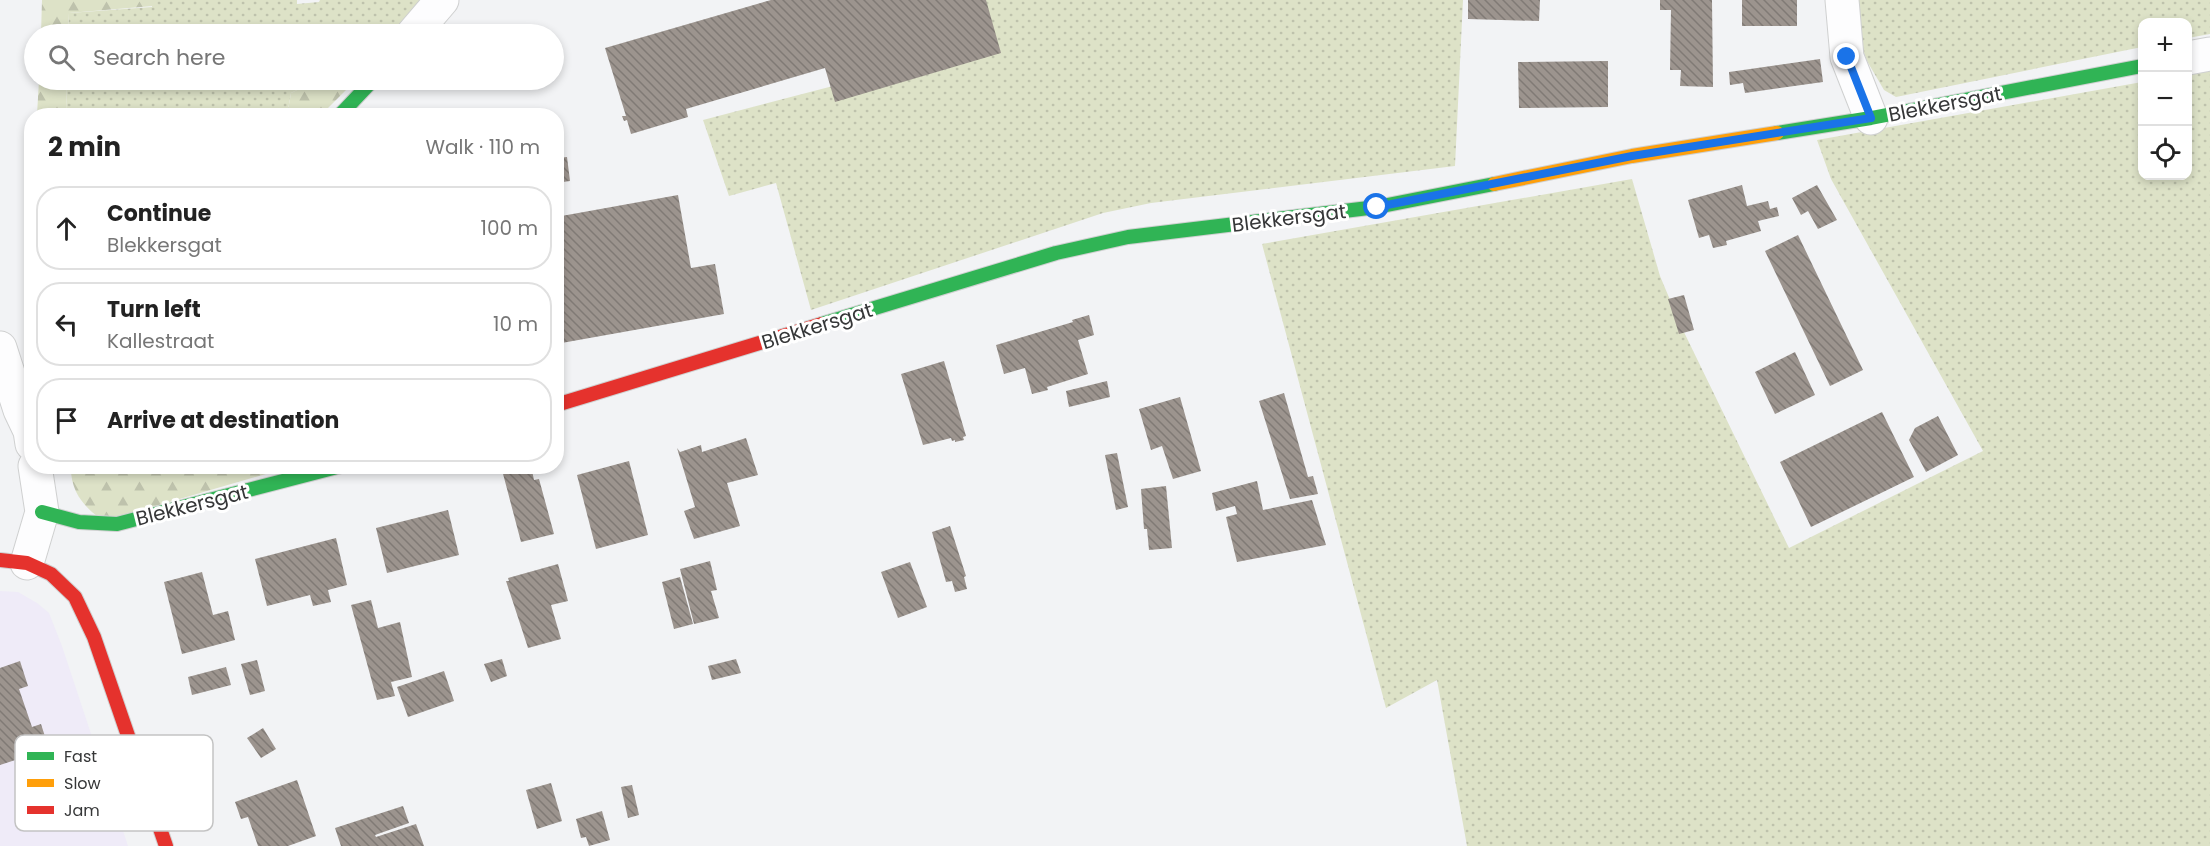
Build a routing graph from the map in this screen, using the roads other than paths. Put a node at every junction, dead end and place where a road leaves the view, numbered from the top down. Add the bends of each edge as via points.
1 (442, 0) edge
2 (1842, 0) edge
3 (422, 24) edge
4 (2210, 54) edge
5 (2192, 57) edge
6 (2138, 67) edge
7 (364, 90) edge
8 (347, 108) edge
9 (1871, 118) junction
10 (0, 348) edge
11 (564, 403) edge
12 (24, 419) edge
13 (36, 474) edge
14 (310, 474) edge
15 (42, 512) junction
16 (14, 561) edge
17 (128, 735) edge
18 (161, 831) edge
19 (166, 846) edge

1 - 3 street
2 - 9 street via 1847,57
4 - 5 street
6 - 9 street, Blekkersgat
7 - 8 street
9 - 11 street, Blekkersgat via 1632,156 1377,207 1128,237 1056,253
10 - 12 street
13 - 15 street
14 - 15 street, Blekkersgat via 117,524 78,524
15 - 16 street
16 - 17 street via 51,574 75,597 94,637
18 - 19 street

